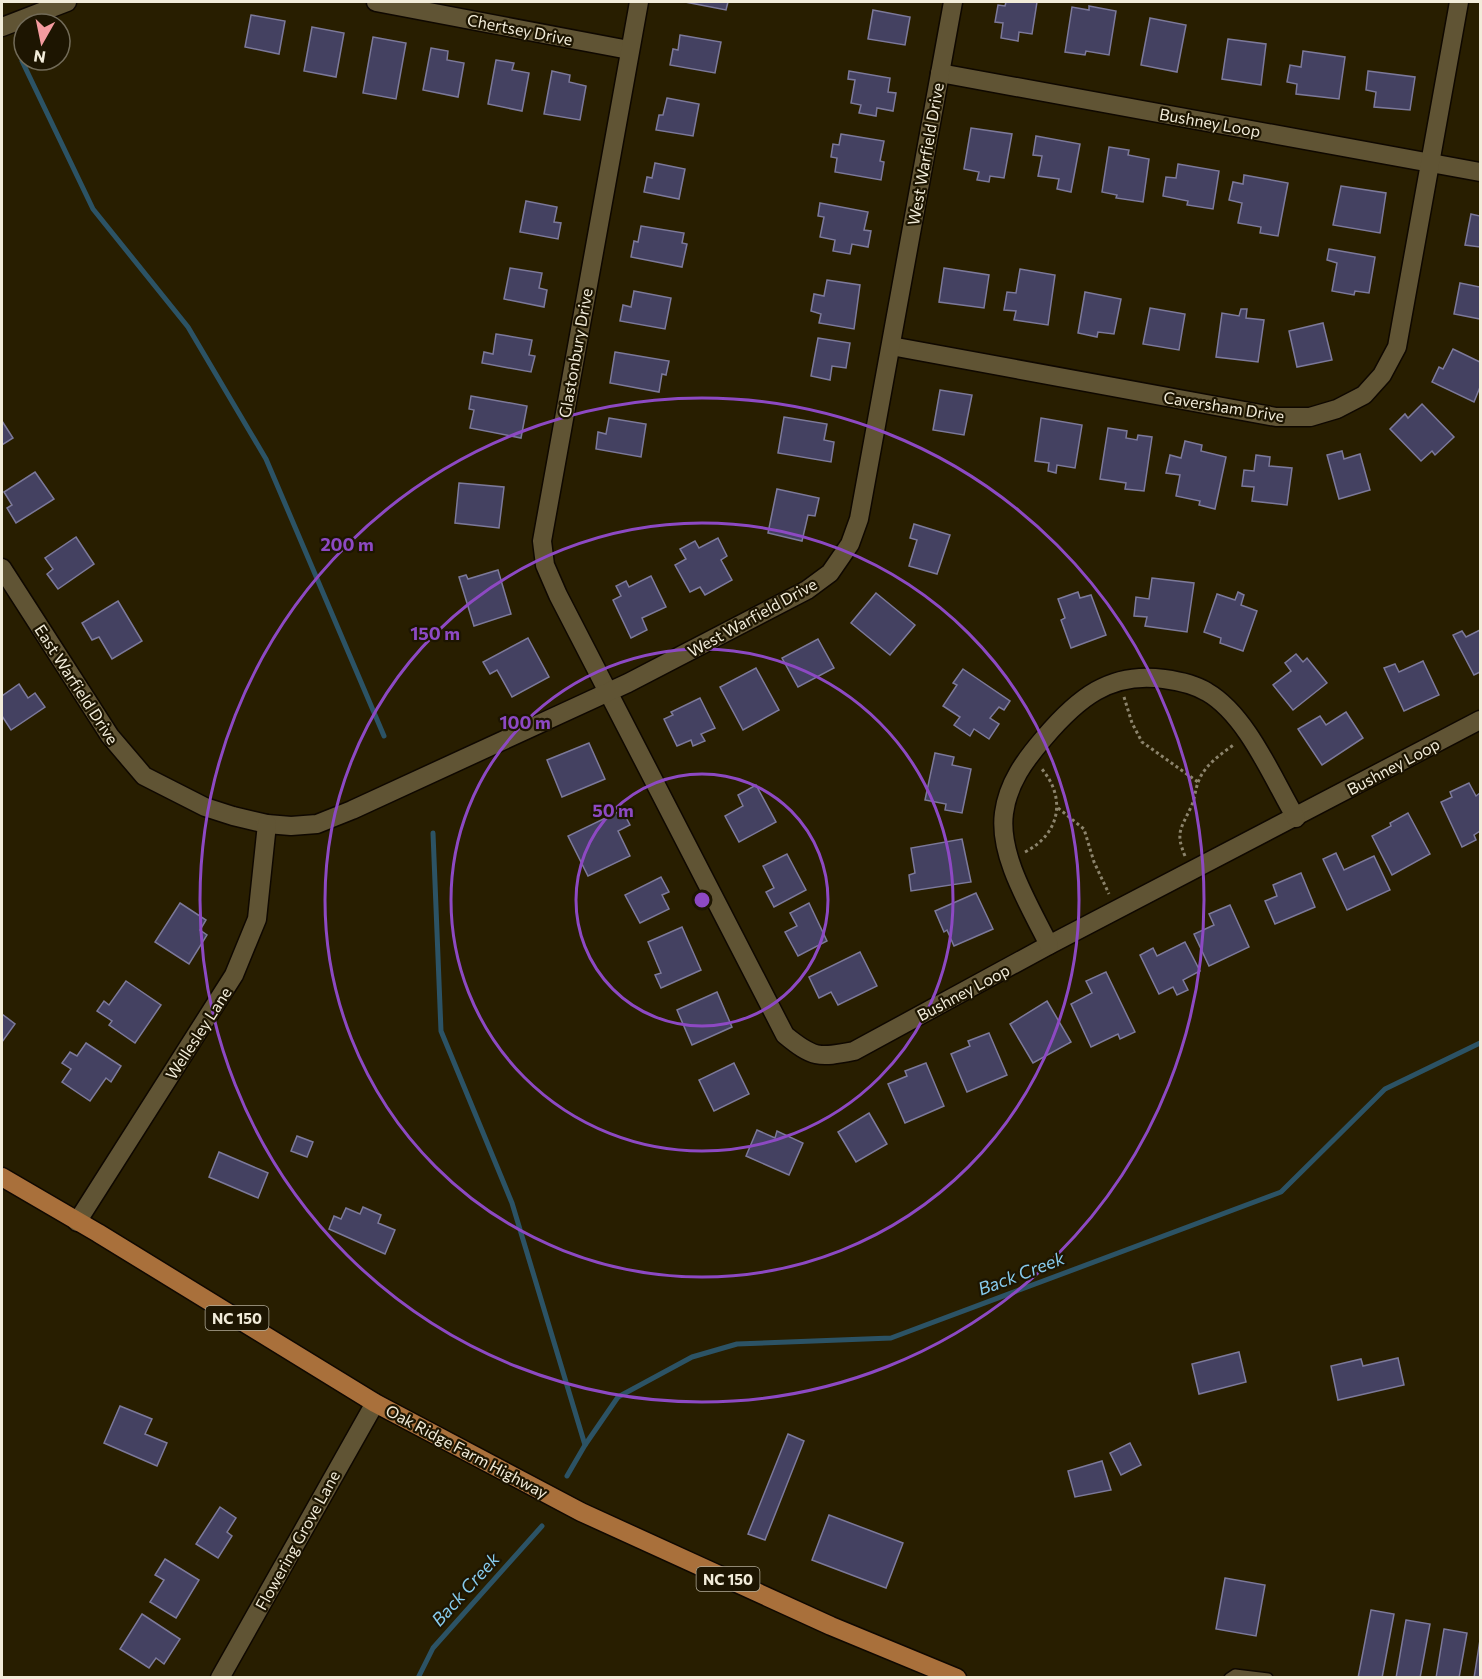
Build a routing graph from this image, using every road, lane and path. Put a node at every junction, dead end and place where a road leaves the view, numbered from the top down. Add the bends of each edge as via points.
1 (67, 2) edge
2 (376, 2) edge
3 (639, 2) edge
4 (953, 2) edge
5 (1459, 2) edge
6 (2, 27) edge
7 (629, 50) junction
8 (940, 73) junction
9 (1430, 162) junction
10 (1480, 172) edge
11 (891, 346) junction
12 (2, 568) edge
13 (608, 692) junction
14 (1124, 696) dead end
15 (1480, 720) edge
16 (1235, 744) dead end
17 (1040, 767) dead end
18 (1198, 782) junction
19 (1058, 808) junction
20 (1296, 818) junction
21 (267, 824) junction
22 (1024, 853) dead end
23 (1185, 856) dead end
24 (1110, 895) dead end
25 (1049, 945) junction
26 (2, 1177) edge
27 (77, 1222) junction
28 (375, 1403) junction
29 (220, 1677) edge
30 (957, 1677) edge
31 (1229, 1677) edge
32 (1268, 1677) edge

1 - 6 street
2 - 7 street, Chertsey Drive
3 - 7 street, Glastonbury Drive
4 - 8 street, West Warfield Drive
5 - 9 street, Caversham Drive
7 - 13 street, Glastonbury Drive via 542,541 545,565 558,595
8 - 9 street, Bushney Loop
8 - 11 street, West Warfield Drive
9 - 10 street, Bushney Loop
9 - 11 street, Caversham Drive via 1397,347 1382,375 1364,394 1337,409 1310,417 1276,417
11 - 13 street, West Warfield Drive via 859,519 850,544 830,573 807,590
12 - 21 street, East Warfield Drive via 110,736 144,776 205,807
13 - 21 street, West Warfield Drive via 317,824
13 - 25 street, Bushney Loop via 785,1035 807,1053 854,1051
14 - 18 path via 1142,742
15 - 20 street, Bushney Loop
16 - 18 path via 1203,772
17 - 19 path via 1051,781
18 - 23 path via 1179,832
19 - 22 path via 1043,838
19 - 24 path via 1084,829
20 - 25 street, Bushney Loop
20 - 25 street via 1242,724 1207,692 1182,682 1150,677 1116,681 1092,692 1064,714 1017,771 1003,815 1011,865
21 - 27 street, Wellesley Lane via 257,919 234,975
26 - 27 main road, Oak Ridge Farm Highway / NC 150
27 - 28 main road, Oak Ridge Farm Highway / NC 150
28 - 29 street, Flowering Grove Lane
28 - 30 main road, Oak Ridge Farm Highway / NC 150 via 581,1512 831,1626
31 - 32 lane

